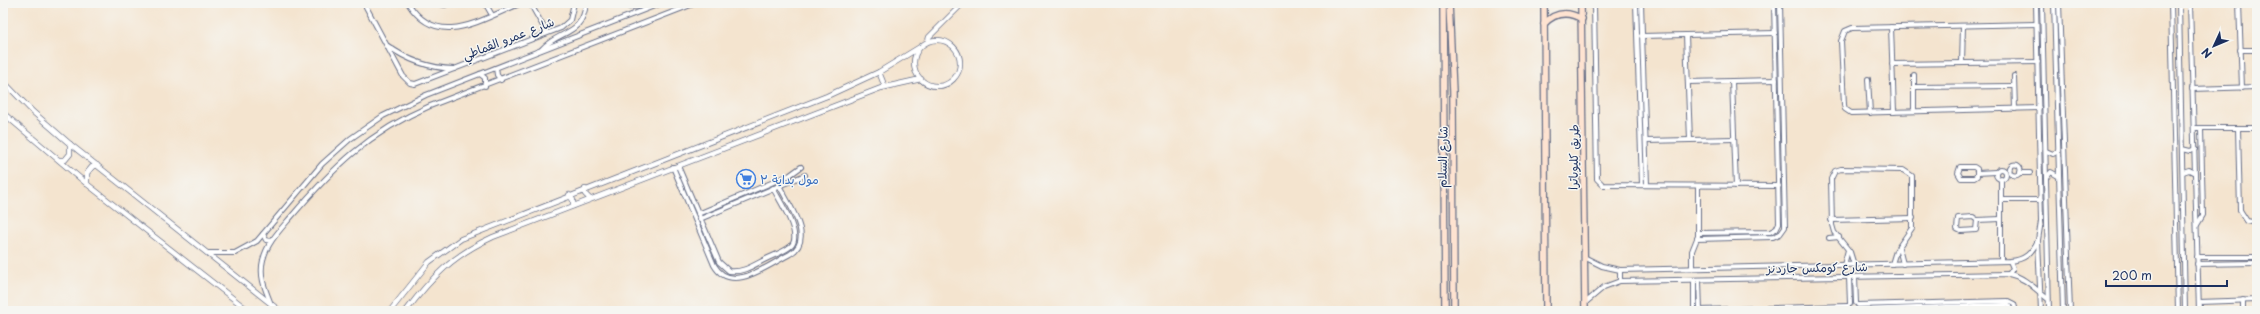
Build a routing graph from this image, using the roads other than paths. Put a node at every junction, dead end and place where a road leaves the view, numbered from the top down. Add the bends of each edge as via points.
1 (364, 3) edge
2 (408, 3) edge
3 (437, 3) edge
4 (450, 3) edge
5 (485, 3) edge
6 (522, 3) edge
7 (530, 3) edge
8 (574, 3) edge
9 (586, 3) edge
10 (618, 3) edge
11 (661, 3) edge
12 (696, 3) edge
13 (963, 3) edge
14 (1443, 3) edge
15 (1449, 3) edge
16 (1544, 3) edge
17 (1554, 3) edge
18 (1568, 3) edge
19 (1581, 3) edge
20 (1594, 3) edge
21 (1636, 3) edge
22 (1641, 3) edge
23 (1774, 3) edge
24 (1780, 3) edge
25 (2036, 3) edge
26 (2042, 3) edge
27 (2054, 3) edge
28 (2059, 3) edge
29 (2171, 3) edge
30 (2179, 3) edge
31 (2190, 3) edge
32 (2238, 3) edge
33 (492, 15) junction
34 (1582, 18) junction
35 (1544, 24) junction
36 (2036, 24) junction
37 (1962, 26) junction
38 (1891, 27) junction
39 (548, 33) junction
40 (1775, 33) junction
41 (1686, 35) junction
42 (1637, 36) junction
43 (1642, 36) junction
44 (928, 41) junction
45 (386, 45) junction
46 (920, 47) junction
47 (2240, 50) junction
48 (2257, 50) edge
49 (540, 51) junction
50 (2038, 62) junction
51 (1962, 63) junction
52 (1892, 64) junction
53 (496, 68) junction
54 (2172, 68) junction
55 (2179, 68) junction
56 (456, 69) junction
57 (879, 72) junction
58 (480, 74) junction
59 (1914, 75) dead end
60 (2014, 76) dead end
61 (921, 79) junction
62 (1868, 79) dead end
63 (501, 80) junction
64 (1776, 80) junction
65 (3, 81) edge
66 (1732, 81) junction
67 (1688, 82) junction
68 (485, 86) junction
69 (2014, 86) junction
70 (885, 87) junction
71 (1914, 87) junction
72 (2257, 87) edge
73 (2242, 88) junction
74 (2192, 89) junction
75 (2039, 108) junction
76 (2015, 109) junction
77 (1914, 111) junction
78 (3, 112) edge
79 (1894, 112) junction
80 (1870, 113) junction
81 (2194, 128) junction
82 (2201, 128) junction
83 (2238, 128) junction
84 (2257, 128) edge
85 (1734, 139) junction
86 (1690, 140) junction
87 (1646, 141) junction
88 (70, 144) junction
89 (1640, 146) junction
90 (1646, 146) junction
91 (2182, 149) junction
92 (2195, 149) junction
93 (2046, 151) junction
94 (2058, 151) junction
95 (60, 160) junction
96 (97, 165) junction
97 (676, 166) junction
98 (801, 167) dead end
99 (2011, 170) junction
100 (2005, 171) junction
101 (1996, 172) junction
102 (2183, 172) junction
103 (1977, 173) junction
104 (2020, 173) junction
105 (2030, 173) dead end
106 (2195, 174) junction
107 (804, 175) dead end
108 (2058, 176) junction
109 (2046, 177) junction
110 (2001, 178) junction
111 (786, 179) junction
112 (87, 184) junction
113 (779, 185) junction
114 (1644, 185) junction
115 (1736, 186) junction
116 (1779, 186) junction
117 (1698, 187) junction
118 (684, 188) junction
119 (773, 188) junction
120 (585, 189) junction
121 (568, 195) junction
122 (590, 199) junction
123 (2001, 200) junction
124 (2041, 200) junction
125 (573, 206) junction
126 (2176, 213) junction
127 (2183, 213) junction
128 (698, 214) junction
129 (1913, 218) junction
130 (700, 219) junction
131 (2002, 219) junction
132 (1831, 220) junction
133 (1977, 220) junction
134 (2041, 221) junction
135 (2047, 221) junction
136 (2257, 223) edge
137 (1449, 224) junction
138 (2197, 225) junction
139 (263, 234) junction
140 (1698, 234) junction
141 (1839, 237) junction
142 (1829, 238) dead end
143 (1697, 239) junction
144 (2038, 240) junction
145 (271, 241) junction
146 (1899, 248) junction
147 (1848, 250) junction
148 (208, 253) junction
149 (2197, 256) junction
150 (1584, 257) junction
151 (2219, 257) junction
152 (2257, 257) edge
153 (768, 258) junction
154 (2001, 261) junction
155 (2010, 261) junction
156 (771, 263) junction
157 (2257, 263) edge
158 (1892, 264) junction
159 (1903, 264) junction
160 (2197, 264) junction
161 (2220, 264) junction
162 (1844, 265) junction
163 (1854, 265) junction
164 (1692, 268) junction
165 (1620, 270) junction
166 (2009, 274) junction
167 (1855, 276) junction
168 (1849, 277) junction
169 (1694, 280) junction
170 (1699, 280) junction
171 (1620, 281) junction
172 (2040, 293) junction
173 (2062, 296) junction
174 (2069, 296) junction
175 (2048, 299) junction
176 (2243, 300) junction
177 (2257, 300) edge
178 (2199, 302) junction
179 (1585, 303) junction
180 (271, 304) junction
181 (1858, 307) edge
182 (1849, 308) edge
183 (1901, 310) edge
184 (249, 311) edge
185 (280, 311) edge
186 (390, 311) edge
187 (406, 311) edge
188 (1445, 311) edge
189 (1454, 311) edge
190 (1546, 311) edge
191 (1586, 311) edge
192 (1694, 311) edge
193 (1700, 311) edge
194 (1836, 311) edge
195 (2011, 311) edge
196 (2016, 311) edge
197 (2041, 311) edge
198 (2049, 311) edge
199 (2063, 311) edge
200 (2070, 311) edge
201 (2178, 311) edge
202 (2185, 311) edge
203 (2199, 311) edge
204 (2243, 311) edge

1 - 45 street, شارع عمرو القماطي
2 - 33 street via 426,22 441,29 457,28
3 - 4 street
5 - 33 street
6 - 33 street
7 - 39 street
8 - 39 street, شارع عمرو القماطي via 570,20 561,28
9 - 49 street via 584,14 574,29 547,44
10 - 11 street via 630,7
11 - 49 street
12 - 63 street
13 - 44 street
14 - 137 main road, شارع السلام
15 - 137 main road, شارع السلام via 1453,92
16 - 35 main road
17 - 18 main road
19 - 34 main road, طريق كليوباترا
20 - 114 street via 1597,178 1603,185
21 - 42 street
22 - 43 street
23 - 40 street
24 - 143 street via 1785,227 1780,234 1773,237
25 - 36 street
26 - 93 street
27 - 94 street
28 - 174 street
29 - 54 street
30 - 55 street
31 - 74 street
32 - 47 street
34 - 35 main road via 1559,14
34 - 150 main road, طريق كليوباترا
35 - 190 main road
36 - 37 street
36 - 50 street
37 - 38 street
37 - 51 street
38 - 52 street
38 - 80 street via 1852,28 1845,31 1841,38 1845,109 1851,114
39 - 56 street, شارع عمرو القماطي
40 - 41 street
40 - 64 street
41 - 43 street
41 - 67 street
42 - 43 street
42 - 89 street
43 - 87 street
44 - 46 street
44 - 61 street via 941,40 952,46 960,64 955,76 944,84 931,85
45 - 56 street, شارع عمرو القماطي via 421,64
45 - 56 street, شارع عمرو القماطي via 403,76 410,83 420,84
46 - 57 street
46 - 61 street via 916,53 914,67
47 - 48 street
47 - 73 street
49 - 53 street
50 - 51 street
50 - 75 street
51 - 52 street
52 - 79 street
53 - 58 street
53 - 63 street
54 - 55 street
54 - 126 street
55 - 91 street
57 - 70 street
57 - 120 street via 827,96
58 - 68 street via 485,78
58 - 139 street via 412,102 360,131 314,172
59 - 71 street
60 - 69 street
61 - 70 street
62 - 80 street
63 - 68 street
64 - 66 street
64 - 116 street
65 - 88 street via 33,112
66 - 67 street
66 - 85 street
67 - 86 street
68 - 145 street via 413,114 365,142 326,177
69 - 71 street
69 - 76 street
70 - 97 street
71 - 77 street
72 - 73 street
73 - 74 street
74 - 81 street
75 - 76 street
75 - 124 street
76 - 77 street
77 - 79 street
78 - 95 street
79 - 80 street
81 - 82 street
81 - 92 street
82 - 83 street
82 - 138 street via 2202,215
83 - 84 street
83 - 136 street via 2240,210 2247,221
85 - 86 street
85 - 115 street
86 - 87 street
87 - 90 street
88 - 95 street via 70,154 65,160
88 - 96 street
89 - 90 street
89 - 114 street
90 - 114 street
91 - 92 street
91 - 102 street
92 - 106 street
93 - 94 street via 2053,154
93 - 109 street
94 - 108 street
95 - 112 street
96 - 112 street via 87,173
96 - 148 street
97 - 118 street
97 - 122 street
98 - 111 street
99 - 100 street
99 - 104 street via 2014,176
99 - 104 street via 2012,163 2017,163
100 - 101 street via 1999,169
100 - 110 street via 2006,175
101 - 103 street
101 - 110 street
102 - 106 street via 2189,170
102 - 127 street
103 - 103 street via 1974,167 1960,167 1958,173 1961,178 1974,178
104 - 105 street
106 - 138 street
107 - 111 street
108 - 109 street via 2054,172
108 - 173 street
109 - 135 street
110 - 123 street
111 - 113 street
111 - 128 street
112 - 184 street
113 - 119 street
113 - 156 street via 798,224 801,239 796,251
114 - 117 street
115 - 116 street
115 - 117 street
116 - 140 street via 1780,220 1773,231
117 - 140 street
118 - 128 street
118 - 156 street via 705,247 721,275 738,279
119 - 130 street
119 - 153 street via 792,226 795,238 791,246
120 - 121 street
120 - 122 street via 585,194
121 - 125 street via 573,200
121 - 186 street via 480,230 452,244 421,271
122 - 125 street
123 - 124 street
123 - 131 street
124 - 134 street
125 - 187 street via 497,235 458,255 436,273
126 - 127 street
126 - 201 street
127 - 202 street
128 - 130 street
129 - 132 street
129 - 132 street via 1913,178 1910,173 1904,170 1841,169 1835,171 1831,179
129 - 146 street via 1911,231
130 - 153 street via 719,262 729,271 744,270
131 - 133 street
131 - 154 street
132 - 141 street via 1834,232
133 - 133 street via 1973,217 1958,218 1957,229 1976,230
134 - 135 street
134 - 144 street
135 - 175 street
137 - 188 main road, شارع السلام
137 - 189 main road, شارع السلام
138 - 149 street
139 - 145 street via 266,240
139 - 148 street via 243,250 226,254
140 - 143 street
141 - 142 street
141 - 147 street
143 - 164 street via 1692,251
144 - 155 street, شارع كومكس جاردنز via 2032,252 2024,258
144 - 172 street
145 - 180 street via 264,256 261,272
146 - 158 street
146 - 159 street
147 - 162 street
147 - 163 street
148 - 180 street
149 - 151 street
149 - 160 street
150 - 165 street, شارع كومكس جاردنز via 1602,266
150 - 179 main road, طريق كليوباترا
151 - 152 street
151 - 161 street
153 - 156 street
154 - 155 street, شارع كومكس جاردنز
154 - 159 street, شارع كومكس جاردنز
155 - 166 street via 2013,268
157 - 161 street
158 - 159 street, شارع كومكس جاردنز
158 - 163 street, شارع كومكس جاردنز
160 - 161 street
160 - 178 street
162 - 163 street, شارع كومكس جاردنز
162 - 164 street, شارع كومكس جاردنز
164 - 165 street, شارع كومكس جاردنز
165 - 171 street
166 - 167 street, شارع كومكس جاردنز
166 - 172 street, شارع كومكس جاردنز via 2027,281
167 - 168 street, شارع كومكس جاردنز
167 - 181 street
168 - 170 street, شارع كومكس جاردنز
168 - 182 street
169 - 170 street, شارع كومكس جاردنز
169 - 171 street, شارع كومكس جاردنز
169 - 192 street
170 - 193 street
171 - 179 street, شارع كومكس جاردنز via 1604,287
172 - 175 street, شارع كومكس جاردنز
172 - 197 street
173 - 174 street
173 - 199 street
174 - 200 street
175 - 198 street
176 - 177 street
176 - 178 street
176 - 204 street
178 - 203 street
179 - 191 main road, طريق كليوباترا
180 - 185 street
181 - 182 street
181 - 183 street
181 - 196 street via 2008,301 2014,304
182 - 193 street
182 - 194 street
183 - 195 street via 2005,305 2009,306

